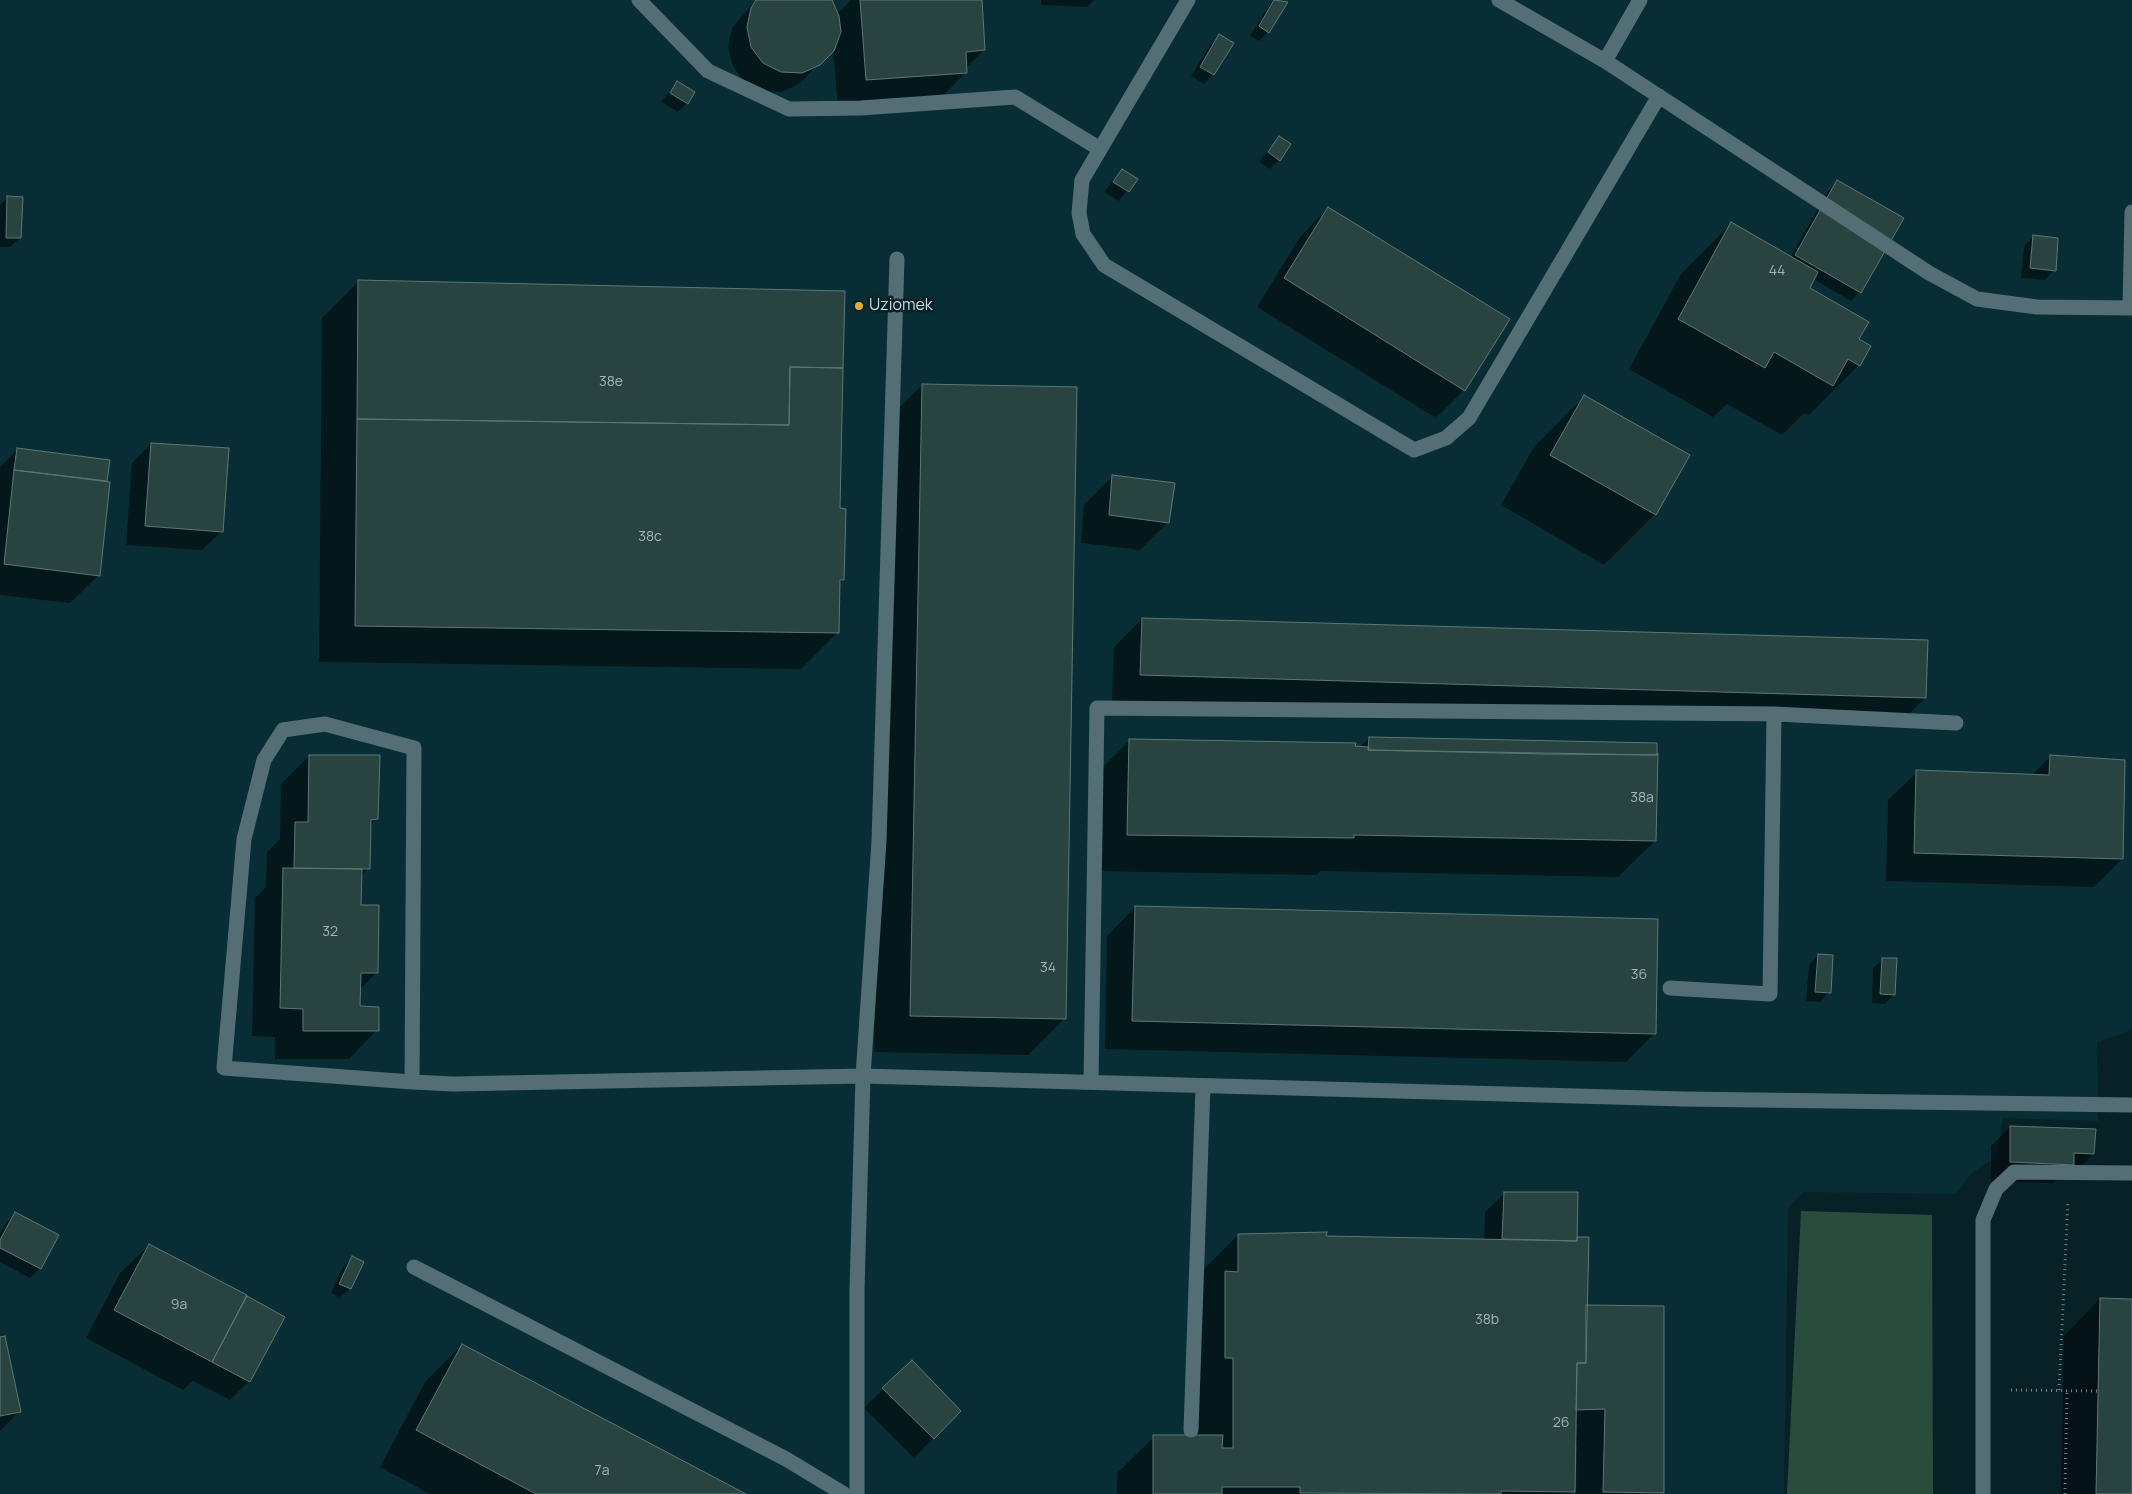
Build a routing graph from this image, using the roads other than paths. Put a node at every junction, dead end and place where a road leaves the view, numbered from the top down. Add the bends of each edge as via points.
1 (640, 0) edge
2 (1188, 0) edge
3 (1500, 0) edge
4 (1640, 0) edge
5 (1605, 61) junction
6 (1659, 96) junction
7 (1100, 149) junction
8 (2132, 212) edge
9 (896, 259) dead end
10 (2131, 308) edge
11 (1774, 714) junction
12 (1956, 723) dead end
13 (1670, 988) dead end
14 (863, 1076) junction
15 (412, 1082) junction
16 (1091, 1082) junction
17 (1203, 1086) junction
18 (2132, 1105) edge
19 (2132, 1173) edge
20 (414, 1268) dead end
21 (1190, 1430) dead end
22 (844, 1494) edge
23 (857, 1494) edge
24 (1983, 1494) edge

1 - 7 lane via 708,71 789,109 861,108 1015,97
2 - 7 lane
3 - 5 lane
4 - 5 lane
5 - 6 lane
6 - 7 lane via 1469,418 1446,438 1414,450 1104,265 1083,234 1079,213 1082,180
6 - 10 lane via 1929,273 1977,299 2037,307
8 - 10 lane
9 - 14 lane via 879,842
11 - 12 lane
11 - 13 lane via 1770,994
11 - 16 lane via 1097,708
14 - 15 lane via 453,1084
14 - 16 lane
14 - 23 lane via 856,1290
15 - 15 lane via 224,1068 244,839 264,760 283,730 325,724 414,748
16 - 17 lane
17 - 18 lane via 1683,1099
17 - 21 lane
19 - 24 lane via 2014,1172 1996,1189 1983,1220
20 - 22 lane via 777,1455

